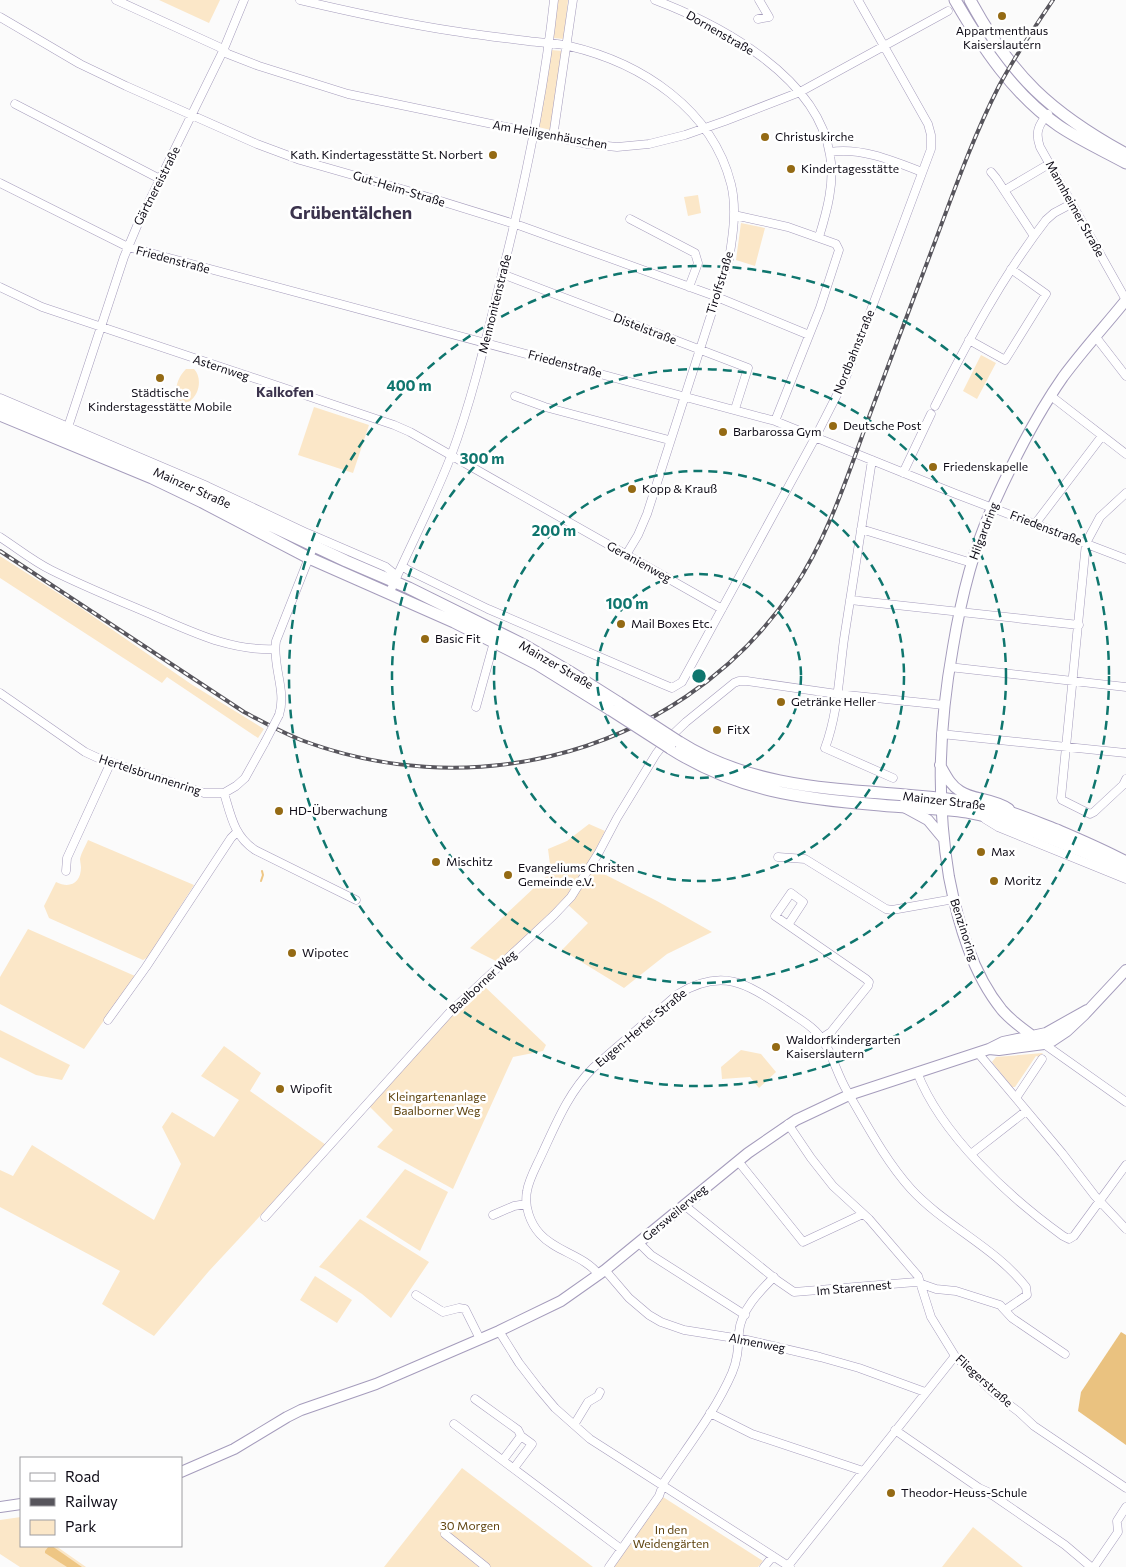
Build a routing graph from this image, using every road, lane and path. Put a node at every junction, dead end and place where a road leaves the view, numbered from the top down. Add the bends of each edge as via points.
1 (116, 0) edge
2 (244, 0) edge
3 (300, 0) edge
4 (554, 0) edge
5 (573, 0) edge
6 (654, 0) edge
7 (759, 0) edge
8 (858, 0) edge
9 (955, 0) edge
10 (970, 0) edge
11 (948, 11) dead end
12 (0, 17) edge
13 (758, 19) dead end
14 (549, 43) junction
15 (567, 46) junction
16 (884, 46) junction
17 (223, 51) junction
18 (800, 92) junction
19 (15, 104) dead end
20 (1049, 112) junction
21 (192, 116) junction
22 (704, 127) junction
23 (535, 133) junction
24 (554, 137) junction
25 (830, 152) junction
26 (1126, 154) edge
27 (1126, 163) edge
28 (1049, 164) junction
29 (922, 172) junction
30 (991, 172) dead end
31 (160, 180) junction
32 (0, 183) edge
33 (1005, 190) junction
34 (1071, 204) junction
35 (734, 215) junction
36 (630, 219) dead end
37 (516, 225) junction
38 (1034, 236) junction
39 (819, 237) junction
40 (128, 247) junction
41 (1011, 270) junction
42 (502, 274) junction
43 (0, 287) edge
44 (689, 287) junction
45 (717, 297) junction
46 (1126, 300) edge
47 (101, 328) junction
48 (809, 336) junction
49 (1095, 336) junction
50 (969, 340) junction
51 (485, 342) junction
52 (700, 350) junction
53 (1126, 376) edge
54 (515, 396) dead end
55 (684, 396) junction
56 (1051, 396) junction
57 (0, 398) edge
58 (0, 406) edge
59 (935, 406) dead end
60 (736, 409) junction
61 (930, 414) dead end
62 (0, 415) edge
63 (775, 421) junction
64 (67, 430) junction
65 (1102, 436) junction
66 (815, 438) junction
67 (669, 440) junction
68 (1126, 454) edge
69 (451, 456) junction
70 (872, 460) junction
71 (903, 473) junction
72 (1126, 493) edge
73 (992, 508) junction
74 (1035, 524) junction
75 (861, 529) junction
76 (0, 537) edge
77 (1086, 544) junction
78 (314, 545) junction
79 (626, 555) junction
80 (309, 558) junction
81 (1126, 559) edge
82 (972, 563) junction
83 (402, 566) junction
84 (396, 578) junction
85 (389, 594) junction
86 (850, 600) junction
87 (722, 609) junction
88 (959, 613) junction
89 (1079, 625) junction
90 (494, 642) junction
91 (275, 649) junction
92 (949, 667) junction
93 (1073, 682) junction
94 (1126, 687) edge
95 (672, 688) joint
96 (0, 693) edge
97 (837, 694) junction
98 (944, 705) junction
99 (476, 706) dead end
100 (615, 706) junction
101 (941, 734) junction
102 (675, 740) junction
103 (1067, 747) junction
104 (1126, 753) edge
105 (111, 762) junction
106 (940, 764) junction
107 (893, 778) dead end
108 (1125, 784) edge
109 (224, 793) junction
110 (940, 804) junction
111 (906, 807) junction
112 (1016, 814) junction
113 (980, 815) junction
114 (237, 832) junction
115 (944, 839) junction
116 (778, 857) dead end
117 (1126, 862) edge
118 (66, 870) dead end
119 (1126, 873) edge
120 (1126, 879) edge
121 (954, 899) junction
122 (356, 900) dead end
123 (788, 925) dead end
124 (1126, 970) edge
125 (1087, 1010) junction
126 (1009, 1017) junction
127 (108, 1020) dead end
128 (1032, 1036) junction
129 (822, 1038) junction
130 (1003, 1042) junction
131 (1044, 1044) junction
132 (989, 1049) junction
133 (978, 1053) junction
134 (1042, 1059) dead end
135 (917, 1072) junction
136 (849, 1095) junction
137 (1016, 1098) junction
138 (1126, 1102) edge
139 (1026, 1111) junction
140 (788, 1124) junction
141 (971, 1154) junction
142 (738, 1161) junction
143 (1126, 1165) edge
144 (1099, 1200) junction
145 (526, 1204) junction
146 (684, 1205) junction
147 (863, 1214) junction
148 (493, 1215) dead end
149 (264, 1217) dead end
150 (1126, 1229) edge
151 (639, 1243) junction
152 (602, 1273) junction
153 (774, 1277) junction
154 (921, 1283) junction
155 (416, 1296) dead end
156 (1005, 1310) junction
157 (745, 1315) junction
158 (499, 1331) junction
159 (740, 1338) junction
160 (480, 1339) junction
161 (1065, 1354) dead end
162 (955, 1356) junction
163 (600, 1392) dead end
164 (925, 1392) junction
165 (475, 1399) dead end
166 (710, 1413) junction
167 (454, 1424) dead end
168 (574, 1425) junction
169 (895, 1430) junction
170 (521, 1436) junction
171 (503, 1460) junction
172 (514, 1468) junction
173 (863, 1471) junction
174 (182, 1472) edge
175 (663, 1486) junction
176 (1126, 1488) edge
177 (20, 1504) edge
178 (0, 1507) edge
179 (1126, 1507) edge
180 (445, 1534) dead end
181 (621, 1549) junction
182 (773, 1556) junction
183 (789, 1566) edge
184 (486, 1567) edge
185 (609, 1567) edge
186 (764, 1567) edge
187 (1092, 1567) edge

1 - 17 street, Am Heiligenhäuschen
2 - 17 street, Gärtnereistraße
3 - 14 street, Tirolfstraße via 395,22
4 - 14 street, Mennonitenstraße
5 - 15 street
6 - 18 street, Dornenstraße via 744,44
7 - 13 street via 769,17
8 - 16 street, Nordbahnstraße
9 - 20 main road via 1000,68 1022,94
10 - 20 main road via 987,30
11 - 16 street, Am Heiligenhäuschen
12 - 21 street, Gut-Heim-Straße via 80,64
14 - 15 street, Tirolfstraße
14 - 23 street, Mennonitenstraße
15 - 22 street, Tirolfstraße via 608,58 647,76 669,92
15 - 24 street
16 - 18 street, Am Heiligenhäuschen
16 - 29 street, Nordbahnstraße via 932,135 931,149
17 - 21 street, Gärtnereistraße
17 - 23 street, Am Heiligenhäuschen via 348,94
18 - 22 street, Am Heiligenhäuschen
18 - 25 street, Dornenstraße via 817,119
19 - 31 street
20 - 26 main road
20 - 27 main road via 1067,131
20 - 28 street, Mannheimer Straße via 1038,127 1037,138
21 - 31 street, Gärtnereistraße
21 - 37 street, Gut-Heim-Straße via 286,155
22 - 24 street, Am Heiligenhäuschen via 649,144 617,148
22 - 35 street, Tirolfstraße via 723,160 731,186
23 - 24 street, Am Heiligenhäuschen
23 - 37 street, Mennonitenstraße
25 - 29 street via 872,155
25 - 39 street, Dornenstraße via 830,193
28 - 33 street
28 - 34 street, Mannheimer Straße
29 - 66 street, Nordbahnstraße via 846,377
30 - 33 street
31 - 40 street, Gärtnereistraße
32 - 40 street, Friedenstraße
33 - 38 street
34 - 38 street via 1054,213
34 - 46 street, Mannheimer Straße
35 - 39 street
35 - 45 street, Tirolfstraße via 729,260
36 - 44 street via 695,253 698,263
37 - 42 street, Mennonitenstraße
37 - 44 street, Gut-Heim-Straße
38 - 41 street
39 - 48 street via 836,244 839,250
40 - 47 street, Gärtnereistraße
40 - 51 street, Friedenstraße
41 - 50 street
41 - 50 street via 1046,294 1005,360
42 - 51 street, Mennonitenstraße
42 - 52 street, Distelstraße
43 - 47 street, Asternweg via 42,308
44 - 45 street, Gut-Heim-Straße
45 - 48 street, Gut-Heim-Straße
45 - 52 street, Tirolfstraße
46 - 49 street, Hilgardring
47 - 64 street, Gärtnereistraße
47 - 69 street, Asternweg via 394,425
48 - 63 street
49 - 53 street
49 - 56 street, Hilgardring
50 - 59 street
51 - 55 street, Friedenstraße
51 - 69 street, Mennonitenstraße
52 - 55 street, Tirolfstraße
52 - 60 street, Distelstraße via 748,368
54 - 67 street
55 - 60 street, Friedenstraße
55 - 67 street, Tirolfstraße
56 - 65 street
56 - 73 street, Hilgardring
57 - 64 street, Mainzer Straße
58 - 64 main road, Mainzer Straße
60 - 63 street, Friedenstraße
61 - 71 street
62 - 80 main road, Mainzer Straße via 160,482
63 - 66 street, Friedenstraße
64 - 78 main road, Mainzer Straße
64 - 84 street, Mainzer Straße via 208,486 386,567
65 - 68 street
65 - 74 street
66 - 70 street, Friedenstraße
66 - 87 street, Nordbahnstraße
67 - 79 street, Tirolfstraße via 638,536
69 - 79 street, Geranienweg
69 - 83 street, Mennonitenstraße
70 - 71 street, Friedenstraße
70 - 75 street
71 - 73 street, Friedenstraße
72 - 77 street via 1100,517
73 - 74 street, Friedenstraße
73 - 82 street, Hilgardring
74 - 77 street, Friedenstraße
75 - 82 street
75 - 86 street
76 - 91 street via 86,587 203,636 255,650
77 - 81 street, Friedenstraße
77 - 89 street
78 - 80 street
78 - 84 main road, Mainzer Straße
79 - 87 street, Geranienweg
80 - 85 main road, Mainzer Straße
80 - 91 street
82 - 88 street, Hilgardring
83 - 84 street, Mennonitenstraße
83 - 95 street, Mainzer Straße via 488,609
84 - 85 street, Mennonitenstraße
84 - 100 main road, Mainzer Straße via 524,645 570,672
85 - 90 main road, Mainzer Straße
86 - 88 street
86 - 97 street
87 - 95 street, Nordbahnstraße via 682,682
88 - 89 street
88 - 92 street, Hilgardring
89 - 93 street
90 - 99 street
90 - 100 main road, Mainzer Straße
91 - 109 street, bridge via 282,695 279,715 245,778
92 - 93 street
92 - 98 street, Hilgardring
93 - 94 street
93 - 103 street
96 - 105 street, Hertelsbrunnenring via 85,752
97 - 98 street, Baalborner Weg
97 - 102 street, Baalborner Weg via 740,680
97 - 107 street, Mainzer Straße via 833,723 824,748
98 - 101 street, Hilgardring
100 - 102 main road, Mainzer Straße, bridge
101 - 103 street
101 - 106 street, Hilgardring
102 - 110 main road, Mainzer Straße via 730,768 765,778
102 - 111 main road, Mainzer Straße via 706,769 759,788 816,798
102 - 149 street, Baalborner Weg via 666,741 656,754 571,897 450,1012
103 - 104 street
103 - 108 street via 1062,800 1090,814
105 - 109 street, Hertelsbrunnenring via 204,793
105 - 118 street via 67,858
106 - 110 street, Hilgardring
106 - 112 street via 949,782 960,792 999,803
109 - 114 street
110 - 111 main road, Mainzer Straße
110 - 112 main road, Mainzer Straße via 972,802
110 - 113 main road, Mainzer Straße
110 - 115 street, Benzinoring
111 - 115 street via 928,820
112 - 117 main road, Mainzer Straße via 1096,846
113 - 119 main road, Mainzer Straße via 1012,823
113 - 120 street via 998,827
114 - 122 street via 244,843 255,850
114 - 127 street
115 - 121 street, Benzinoring
116 - 121 street via 805,859 886,909
121 - 126 street, Benzinoring via 970,953 988,988
123 - 129 street via 869,982 831,1032
124 - 125 street, Gersweilerweg
125 - 128 street, Gersweilerweg via 1052,1031
125 - 131 street, Gersweilerweg via 1067,1031
126 - 128 street, Benzinoring
126 - 130 street via 1010,1030
128 - 130 street, Gersweilerweg
128 - 131 street, Benzinoring
129 - 136 street, Eugen-Hertel-Straße
129 - 145 street, Eugen-Hertel-Straße via 814,1029 743,984 718,980 688,988 576,1086 531,1176
130 - 132 street, Gersweilerweg
131 - 132 street, Gersweilerweg
131 - 138 street, Benzinoring
132 - 133 street, Gersweilerweg
133 - 135 street, Gersweilerweg
133 - 137 street
134 - 137 street
135 - 136 street, Gersweilerweg
135 - 141 street via 929,1097
136 - 140 street, Gersweilerweg
136 - 156 street, Eugen-Hertel-Straße via 875,1141 912,1190 994,1256 1026,1287 1027,1295
137 - 139 street
139 - 141 street
139 - 144 street
140 - 142 street, Gersweilerweg
140 - 147 street, Fliegerstraße via 833,1186
141 - 144 street via 1017,1202 1069,1239
142 - 146 street, Gersweilerweg
142 - 147 street via 803,1242
143 - 144 street
144 - 150 street
145 - 148 street
145 - 152 street via 530,1219 540,1234
146 - 151 street, Gersweilerweg
146 - 153 street, Im Starennest
147 - 154 street, Fliegerstraße
151 - 152 street, Gersweilerweg
151 - 157 street via 652,1255
152 - 158 street, Gersweilerweg via 562,1301
152 - 159 street, Almenweg via 661,1322 684,1330
153 - 154 street, Im Starennest via 794,1292
153 - 157 street via 752,1301
154 - 156 street, Im Starennest via 977,1297
154 - 162 street, Fliegerstraße via 931,1317
155 - 160 street via 442,1312 465,1309
156 - 161 street, Im Starennest
157 - 159 street
158 - 160 street, Gersweilerweg
158 - 168 street via 519,1363
159 - 164 street, Almenweg via 851,1366
159 - 166 street via 732,1372
160 - 174 street, Gersweilerweg via 365,1388 301,1410 234,1449
162 - 164 street
162 - 176 street, Fliegerstraße via 994,1394 1034,1426
163 - 168 street via 588,1402
164 - 169 street
165 - 170 street via 518,1430
166 - 173 street via 752,1434
166 - 175 street
167 - 171 street
168 - 175 street via 608,1452
169 - 173 street
169 - 187 street
170 - 171 street
170 - 172 street via 532,1444
171 - 172 street
172 - 181 street
173 - 183 street
175 - 181 street
175 - 182 street
177 - 178 street
179 - 187 street via 1117,1520 1118,1532
180 - 184 street
181 - 185 street
182 - 183 street
182 - 186 street

